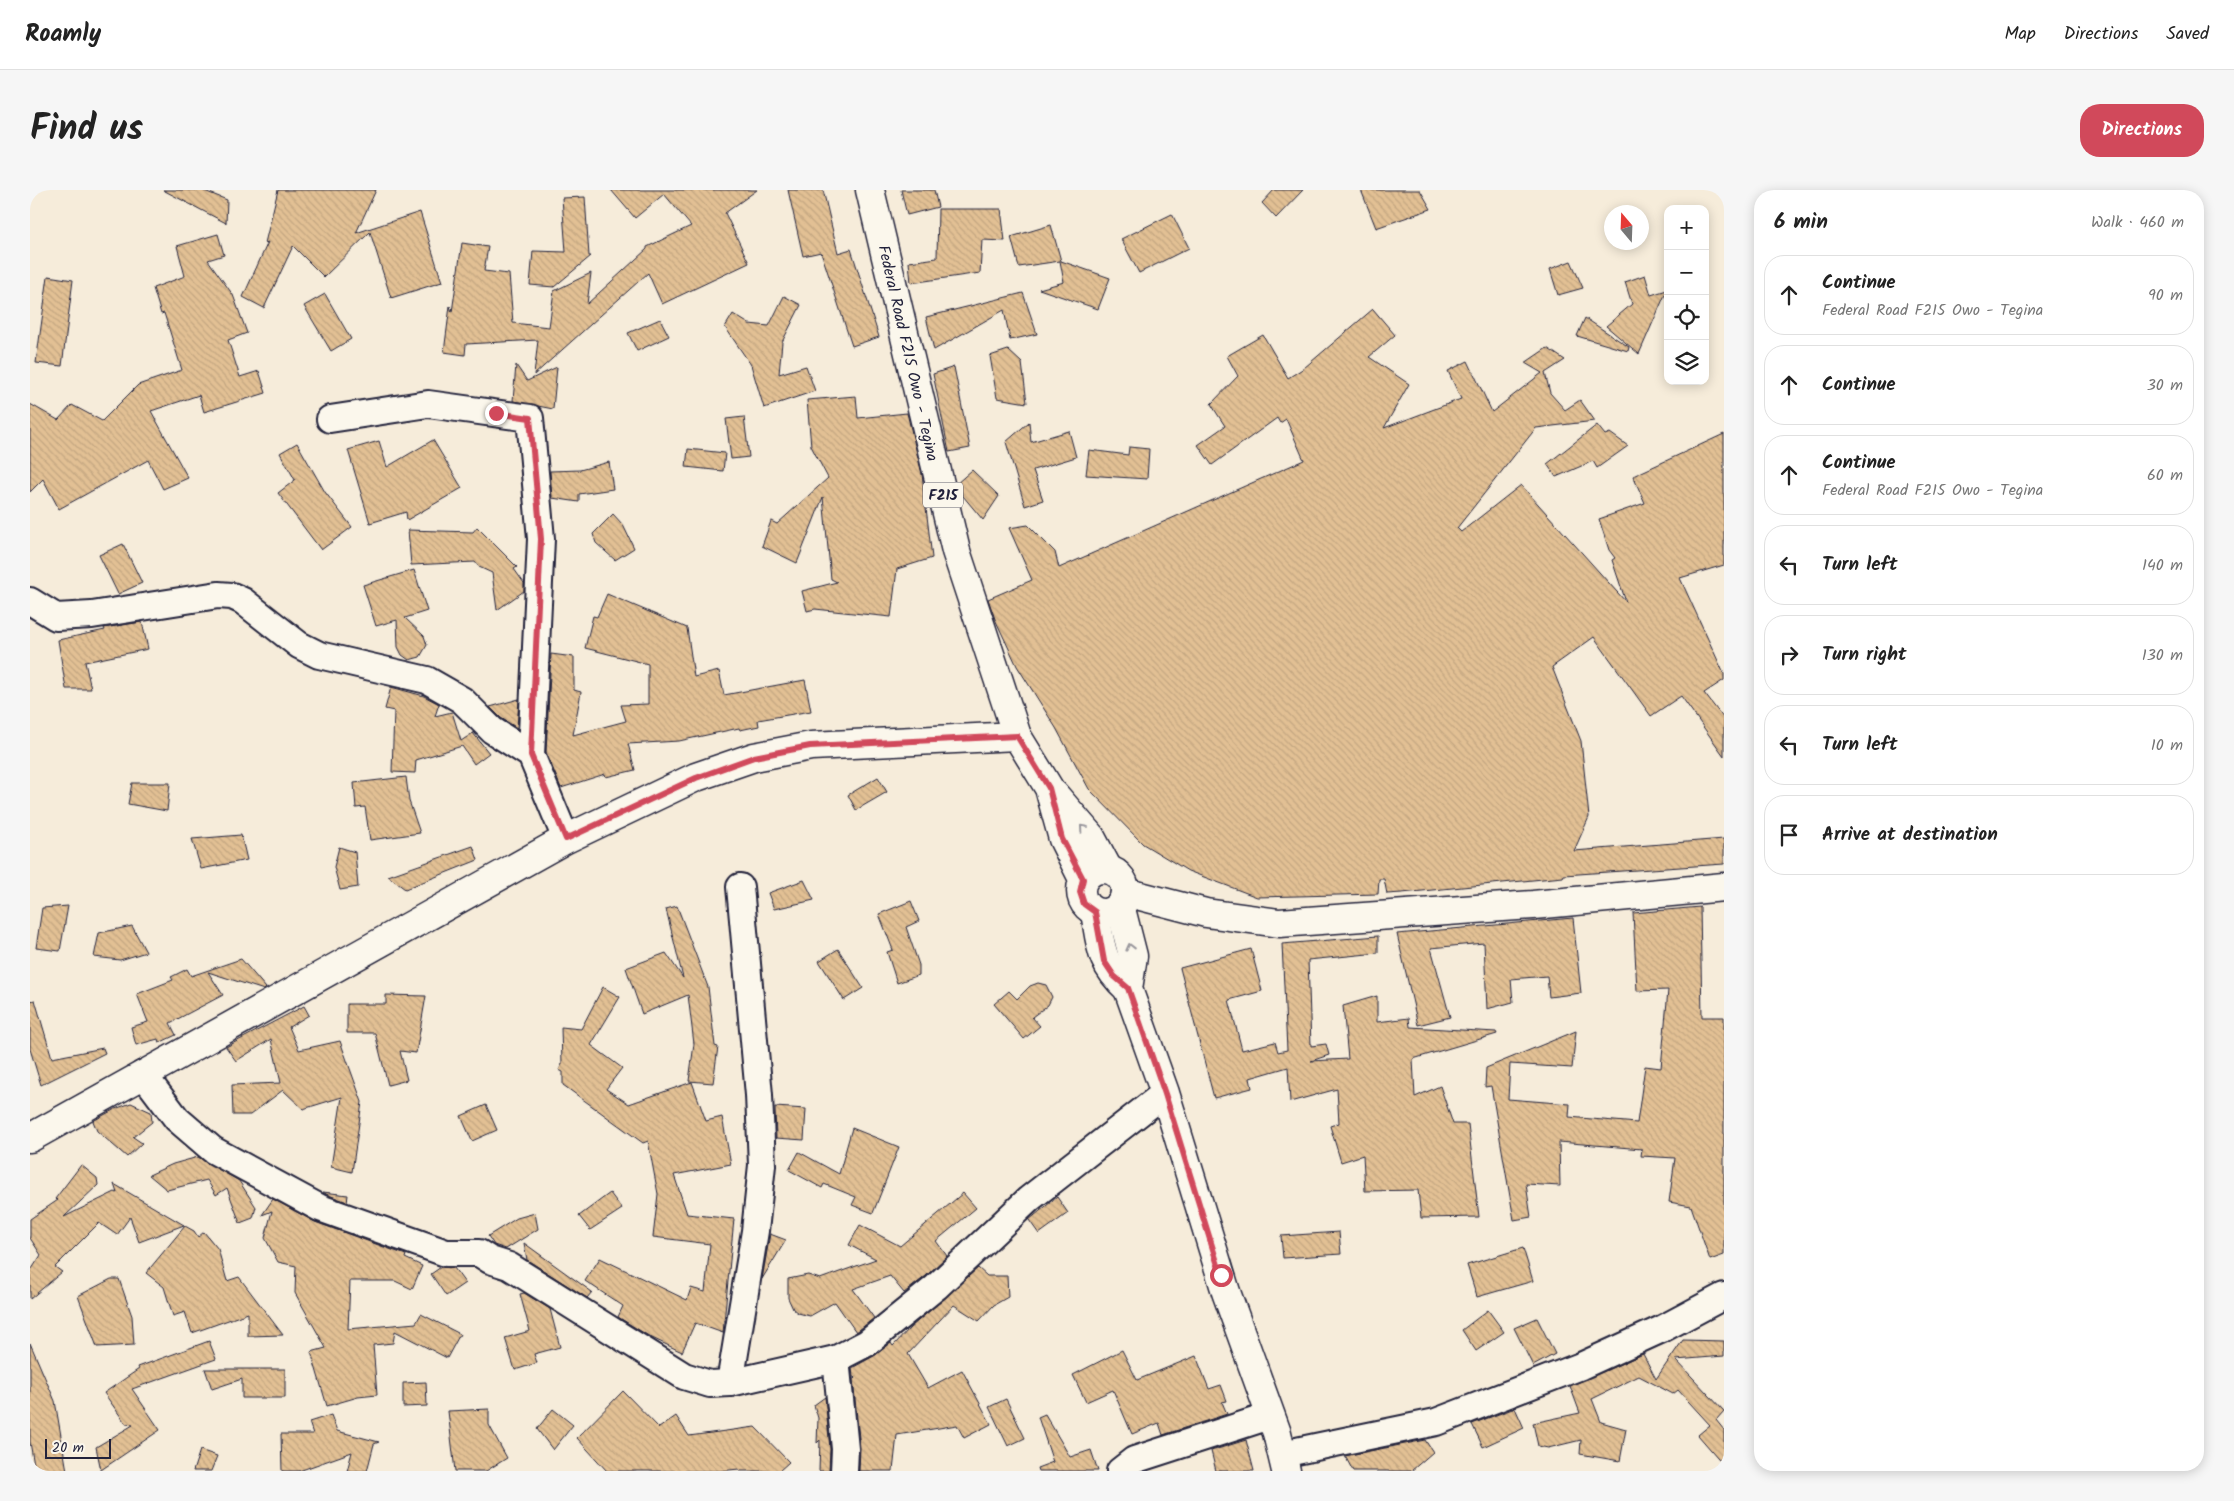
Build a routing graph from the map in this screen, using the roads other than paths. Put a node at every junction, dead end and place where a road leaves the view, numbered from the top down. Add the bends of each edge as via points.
1 (870, 190) edge
2 (330, 419) dead end
3 (30, 600) edge
4 (1017, 736) junction
5 (531, 755) junction
6 (1049, 788) junction
7 (566, 839) junction
8 (1108, 869) junction
9 (1083, 879) junction
10 (740, 887) dead end
11 (1724, 887) edge
12 (1113, 903) junction
13 (144, 1074) junction
14 (1165, 1094) junction
15 (30, 1138) edge
16 (1724, 1296) edge
17 (836, 1359) junction
18 (730, 1383) junction
19 (1270, 1416) junction
20 (1284, 1463) edge
21 (844, 1471) edge
22 (1120, 1471) edge

1 - 4 main road, Federal Road F215 Owo - Tegina / F215 via 956,551
2 - 5 street via 428,404 530,418 541,539
3 - 5 street via 56,617 92,615 218,595 232,596 243,601 298,645 318,655 427,680 462,700 492,730
4 - 6 main road, Federal Road F215 Owo - Tegina / F215
4 - 7 main road via 810,746 754,757 696,778
5 - 7 street
8 -> 6 main road, F215 via 1091,837
6 - 9 main road, Federal Road F215 Owo - Tegina / F215 via 1062,839
7 - 13 main road
8 - 9 main road via 1093,869
8 - 12 main road, F215 via 1123,882
9 - 12 main road, Federal Road F215 Owo - Tegina / F215 via 1080,892 1084,904
10 - 18 street via 759,1095 762,1165 755,1231
11 - 12 main road via 1279,923
12 - 14 main road, F215 via 1104,961 1128,988
13 - 15 main road
13 - 18 street via 177,1119 214,1150 320,1208 446,1253 479,1253 509,1266 684,1376 710,1384
14 - 17 street via 1029,1199 936,1287 867,1343
14 - 19 main road, F215 via 1226,1292
16 - 20 street via 1581,1366 1436,1422
17 - 18 street
17 - 21 street
19 - 20 main road, F215
19 - 22 street via 1134,1460

